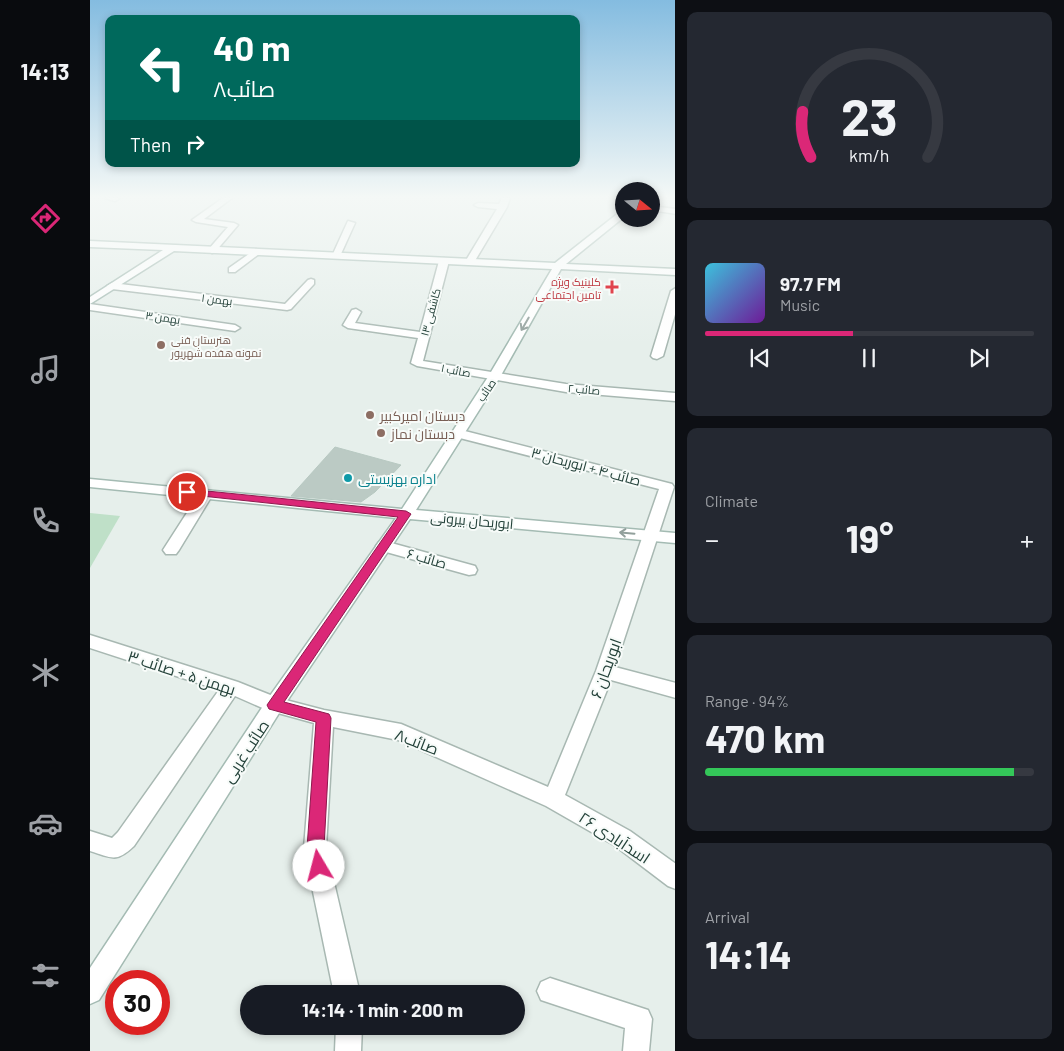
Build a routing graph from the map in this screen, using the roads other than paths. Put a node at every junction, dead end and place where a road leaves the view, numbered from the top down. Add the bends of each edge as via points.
1 (152, 247) edge
2 (215, 247) edge
3 (340, 247) edge
4 (479, 247) edge
5 (581, 247) edge
6 (172, 248) junction
7 (212, 250) junction
8 (256, 252) junction
9 (336, 256) junction
10 (444, 261) junction
11 (470, 262) junction
12 (560, 264) junction
13 (232, 270) dead end
14 (675, 272) edge
15 (311, 282) dead end
16 (112, 286) junction
17 (675, 291) edge
18 (90, 301) edge
19 (90, 307) edge
20 (356, 312) dead end
21 (235, 328) dead end
22 (424, 336) junction
23 (658, 356) dead end
24 (417, 362) joint
25 (494, 377) junction
26 (675, 397) edge
27 (457, 433) junction
28 (90, 483) edge
29 (671, 488) edge
30 (206, 494) junction
31 (406, 514) junction
32 (650, 535) junction
33 (675, 538) edge
34 (384, 546) junction
35 (171, 550) dead end
36 (469, 570) dead end
37 (90, 641) edge
38 (605, 671) junction
39 (231, 687) junction
40 (675, 691) edge
41 (274, 705) junction
42 (324, 718) junction
43 (553, 799) junction
44 (90, 841) edge
45 (675, 878) edge
46 (344, 985) edge
47 (90, 991) edge
48 (550, 992) dead end
49 (349, 1035) edge
50 (348, 1051) edge
51 (636, 1051) edge

1 - 6 street
2 - 7 street
3 - 9 street
4 - 11 street
5 - 12 street
6 - 7 street
6 - 16 street
7 - 8 street
8 - 9 street
8 - 13 street
9 - 10 street
10 - 11 street
10 - 22 street, کاشفی ۱۳
11 - 12 street
12 - 14 street
12 -> 25 street, صائب
15 - 16 street, بهمن ۱ via 287,307
16 - 18 street
17 - 23 street
19 - 21 street, بهمن ۳
20 - 22 street via 348,325
22 - 24 street, کاشفی ۱۳
24 - 25 street, صائب ۱
25 - 26 street, صائب ۲ via 566,388
25 - 27 street, صائب
27 - 29 street, صائب ۴ + ابوریحان ۳
27 - 31 street, صائب
28 - 30 street, ابوریحان بیرونی
29 - 32 street, صائب ۴ + ابوریحان ۳
30 - 31 street, ابوریحان بیرونی
30 - 35 street
32 -> 31 street, ابوریحان بیرونی
31 - 34 street, صائب غربی
32 - 33 street, ابوریحان بیرونی
32 - 38 street, ابوریحان ۶
34 - 36 street, صائب ۶
34 - 41 street, صائب غربی
37 - 39 street, بهمن ۵ + صائب ۳
38 - 40 street
38 - 43 street, ابوریحان ۶
39 - 41 street, بهمن ۵ + صائب ۳
39 - 44 street via 126,839 115,849
41 - 42 street, صائب۸
41 - 47 street, صائب غربی
42 - 43 street, صائب۸ via 400,732
42 - 46 street via 315,848
43 - 45 street, اسدآبادی ۲۶ via 622,838
48 - 51 street via 639,1019
49 - 50 street

